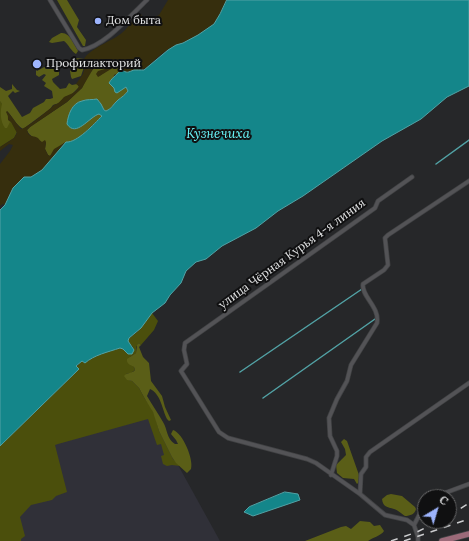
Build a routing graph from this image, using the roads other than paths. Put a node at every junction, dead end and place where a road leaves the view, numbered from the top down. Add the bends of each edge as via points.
1 (50, 0) edge
2 (146, 0) edge
3 (412, 177) dead end
4 (469, 181) edge
5 (469, 383) edge
6 (331, 474) junction
7 (469, 484) edge
8 (456, 489) edge
9 (360, 494) junction
10 (417, 519) edge
11 (414, 525) junction
12 (469, 534) edge
13 (418, 541) edge
14 (442, 541) edge

1 - 2 street via 75,43 82,50 112,34
3 - 6 street, улица Чёрная Курья 4-я линия via 378,201 375,208 184,346 187,364 181,371 219,432 234,440 307,459
4 - 6 street via 388,235 385,238 389,263 386,268 363,284 378,319 351,365 347,380 329,418 330,436 337,451
5 - 9 street via 370,452 361,474
6 - 9 street
7 - 8 street
9 - 11 street via 385,515 407,520
10 - 11 street
11 - 13 street
12 - 14 main road

